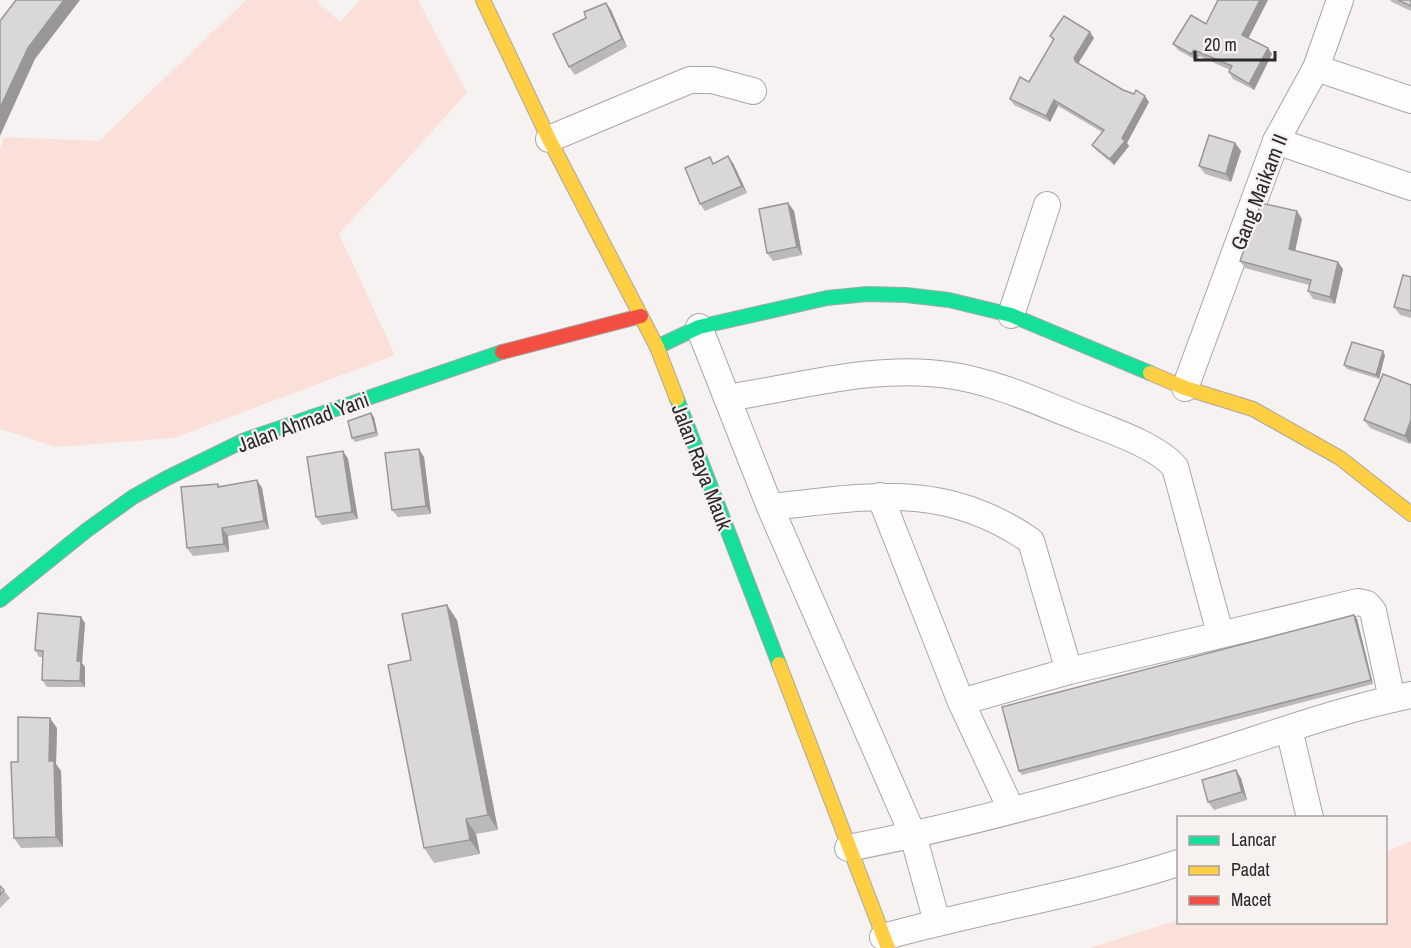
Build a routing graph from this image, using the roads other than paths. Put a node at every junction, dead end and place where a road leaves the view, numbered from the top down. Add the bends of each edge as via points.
1 (1340, 0) edge
2 (489, 3) edge
3 (1316, 68) junction
4 (753, 91) dead end
5 (1411, 100) edge
6 (549, 139) junction
7 (1276, 141) junction
8 (1411, 187) edge
9 (1047, 205) dead end
10 (1011, 315) junction
11 (641, 316) junction
12 (699, 327) junction
13 (657, 348) junction
14 (1185, 388) junction
15 (726, 398) junction
16 (880, 496) junction
17 (770, 507) junction
18 (1411, 514) edge
19 (0, 600) edge
20 (1220, 633) junction
21 (1069, 671) junction
22 (1402, 697) edge
23 (961, 702) junction
24 (1289, 729) junction
25 (1011, 810) junction
26 (1310, 816) edge
27 (913, 836) junction
28 (848, 848) junction
29 (1177, 864) edge
30 (937, 922) junction
31 (885, 942) edge

1 - 3 street, Gang Maikam II
2 - 6 street, Jalan Raya Mauk
3 - 5 street
3 - 7 street, Gang Maikam II
4 - 6 street via 712,80 690,80
6 - 11 street, Jalan Raya Mauk
7 - 8 street
7 - 14 street, Gang Maikam II
9 - 10 street
10 - 12 street via 949,300 867,294 827,298
10 - 14 street
11 - 13 street, Jalan Raya Mauk
11 - 19 street, Jalan Ahmad Yani via 483,357 245,440 133,497
12 - 13 street
12 - 15 street
13 - 28 street, Jalan Raya Mauk
14 - 18 street via 1252,409 1297,433 1340,458
15 - 17 street
15 - 20 street via 860,376 947,375 994,385 1117,433 1175,467
16 - 17 street
16 - 21 street via 914,496 948,503 1000,521 1031,541
16 - 23 street
17 - 27 street
20 - 21 street
20 - 22 street via 1351,603 1367,604
21 - 23 street
22 - 24 street
23 - 25 street
24 - 25 street
24 - 26 street
25 - 27 street
27 - 28 street
27 - 30 street
28 - 31 street, Jalan Raya Mauk
29 - 30 street via 1044,900
30 - 31 street

